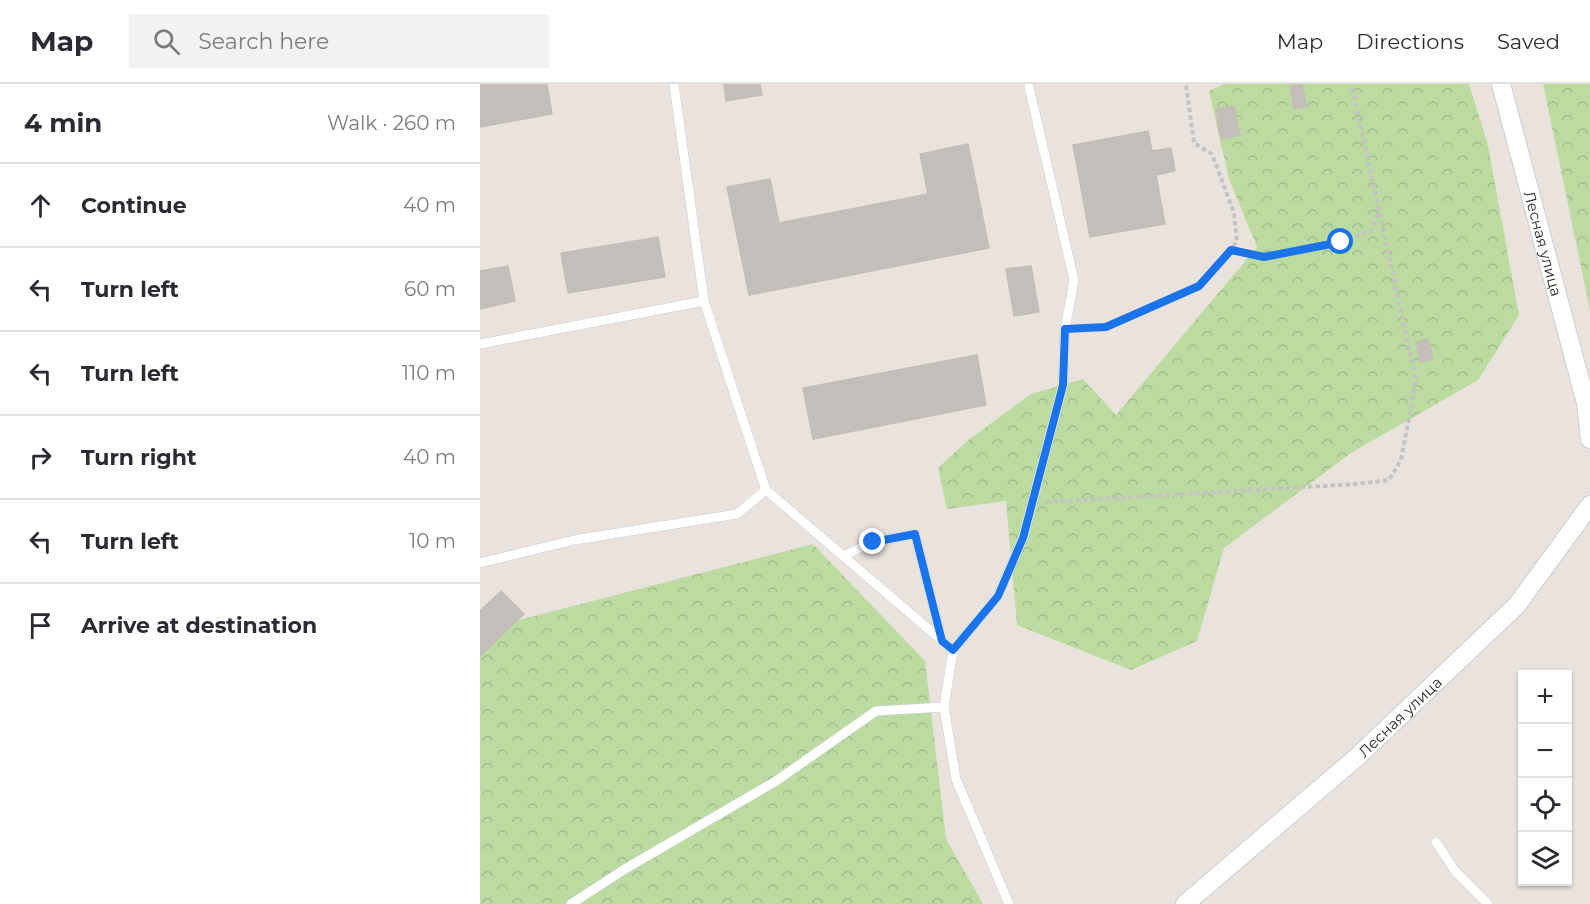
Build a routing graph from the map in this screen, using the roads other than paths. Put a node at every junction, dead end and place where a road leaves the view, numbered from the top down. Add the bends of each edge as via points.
1 (674, 84) edge
2 (1501, 84) edge
3 (1029, 87) dead end
4 (704, 301) junction
5 (480, 344) edge
6 (1590, 439) edge
7 (766, 490) junction
8 (1590, 505) edge
9 (843, 556) junction
10 (480, 563) edge
11 (942, 641) junction
12 (953, 650) junction
13 (944, 706) junction
14 (1436, 842) dead end
15 (571, 904) edge
16 (1010, 904) edge
17 (1185, 904) edge
18 (1488, 904) edge

1 - 4 lane
2 - 6 street, Лесная улица via 1586,403
3 - 12 lane via 1074,280 1065,329 1063,385 1023,538 998,596
4 - 5 lane
4 - 7 lane
7 - 9 lane
7 - 10 lane via 737,514 574,540
8 - 17 street, Лесная улица via 1517,605 1357,758
9 - 11 lane
9 - 11 lane via 873,542 915,534
11 - 12 lane
12 - 13 lane
13 - 15 lane via 876,711 776,781 625,868
13 - 16 lane via 956,778
14 - 18 lane via 1455,871

